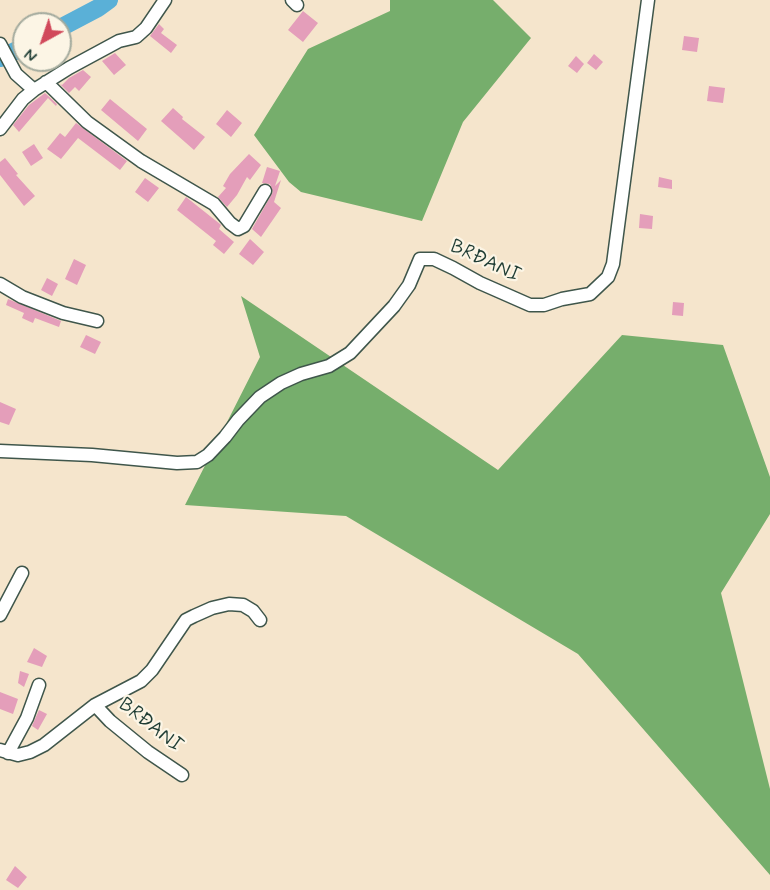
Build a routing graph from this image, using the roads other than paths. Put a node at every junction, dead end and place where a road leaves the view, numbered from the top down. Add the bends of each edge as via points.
1 (165, 0) edge
2 (648, 0) edge
3 (1, 46) edge
4 (46, 82) junction
5 (34, 90) junction
6 (0, 127) edge
7 (265, 191) dead end
8 (0, 284) edge
9 (97, 321) dead end
10 (0, 451) edge
11 (22, 573) dead end
12 (0, 615) edge
13 (260, 620) dead end
14 (39, 685) dead end
15 (95, 705) junction
16 (4, 752) edge
17 (182, 775) dead end

1 - 4 street via 136,37 119,41
2 - 10 street, BRĐANI via 613,264 608,277 590,294 530,305 434,259 420,259 394,306 350,353 329,366 281,383 260,397 208,455 197,462
3 - 5 street via 16,74
4 - 5 street
4 - 7 street via 87,122 141,161 214,204 238,229 244,226
5 - 6 street
8 - 9 street via 63,313
11 - 12 street
13 - 15 street, BRĐANI via 243,605 221,606 186,620 141,681
14 - 16 street, BRĐANI via 27,717
15 - 16 street, BRĐANI via 44,745 24,754
15 - 17 street, BRĐANI via 110,721

